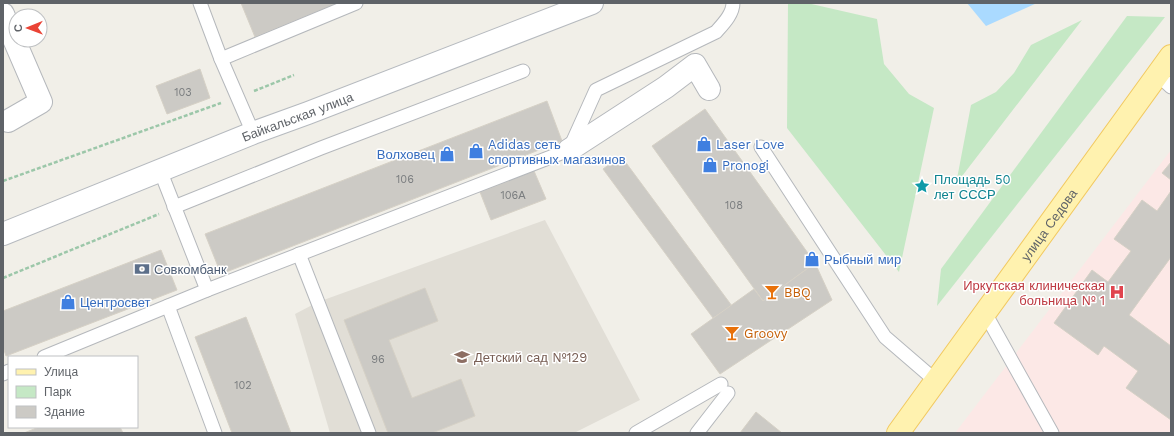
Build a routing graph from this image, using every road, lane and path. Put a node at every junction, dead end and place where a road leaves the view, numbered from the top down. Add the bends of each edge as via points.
1 (200, 3) edge
2 (356, 3) edge
3 (592, 3) edge
4 (733, 3) edge
5 (3, 14) edge
6 (1171, 56) edge
7 (221, 59) junction
8 (523, 71) dead end
9 (294, 75) dead end
10 (1165, 81) edge
11 (709, 89) dead end
12 (237, 97) junction
13 (5, 116) edge
14 (253, 133) junction
15 (761, 146) dead end
16 (569, 150) junction
17 (160, 170) junction
18 (3, 180) edge
19 (174, 207) junction
20 (3, 234) edge
21 (299, 254) junction
22 (3, 278) edge
23 (207, 290) junction
24 (168, 306) junction
25 (985, 313) junction
26 (46, 356) edge
27 (936, 381) junction
28 (215, 433) edge
29 (369, 433) edge
30 (636, 433) edge
31 (697, 433) edge
32 (898, 433) edge
33 (1052, 433) edge

1 - 7 lane
2 - 7 lane
3 - 14 main road, Байкальская улица
4 - 16 lane via 726,21 716,32 596,90
5 - 13 main road via 41,102
6 - 10 main road, улица Седова
7 - 12 lane
8 - 19 lane
9 - 12 path
10 - 25 main road, улица Седова
11 - 16 main road via 695,65 666,87
12 - 14 lane
12 - 18 path
14 - 17 main road, Байкальская улица
15 - 27 lane via 886,337
16 - 21 lane
17 - 19 lane
17 - 20 main road, Байкальская улица
19 - 22 path
19 - 23 lane
21 - 23 lane
21 - 29 lane
23 - 24 lane
24 - 26 lane
24 - 28 lane
25 - 27 main road, улица Седова
25 - 33 lane
27 - 32 main road, улица Седова
30 - 31 lane via 724,389

